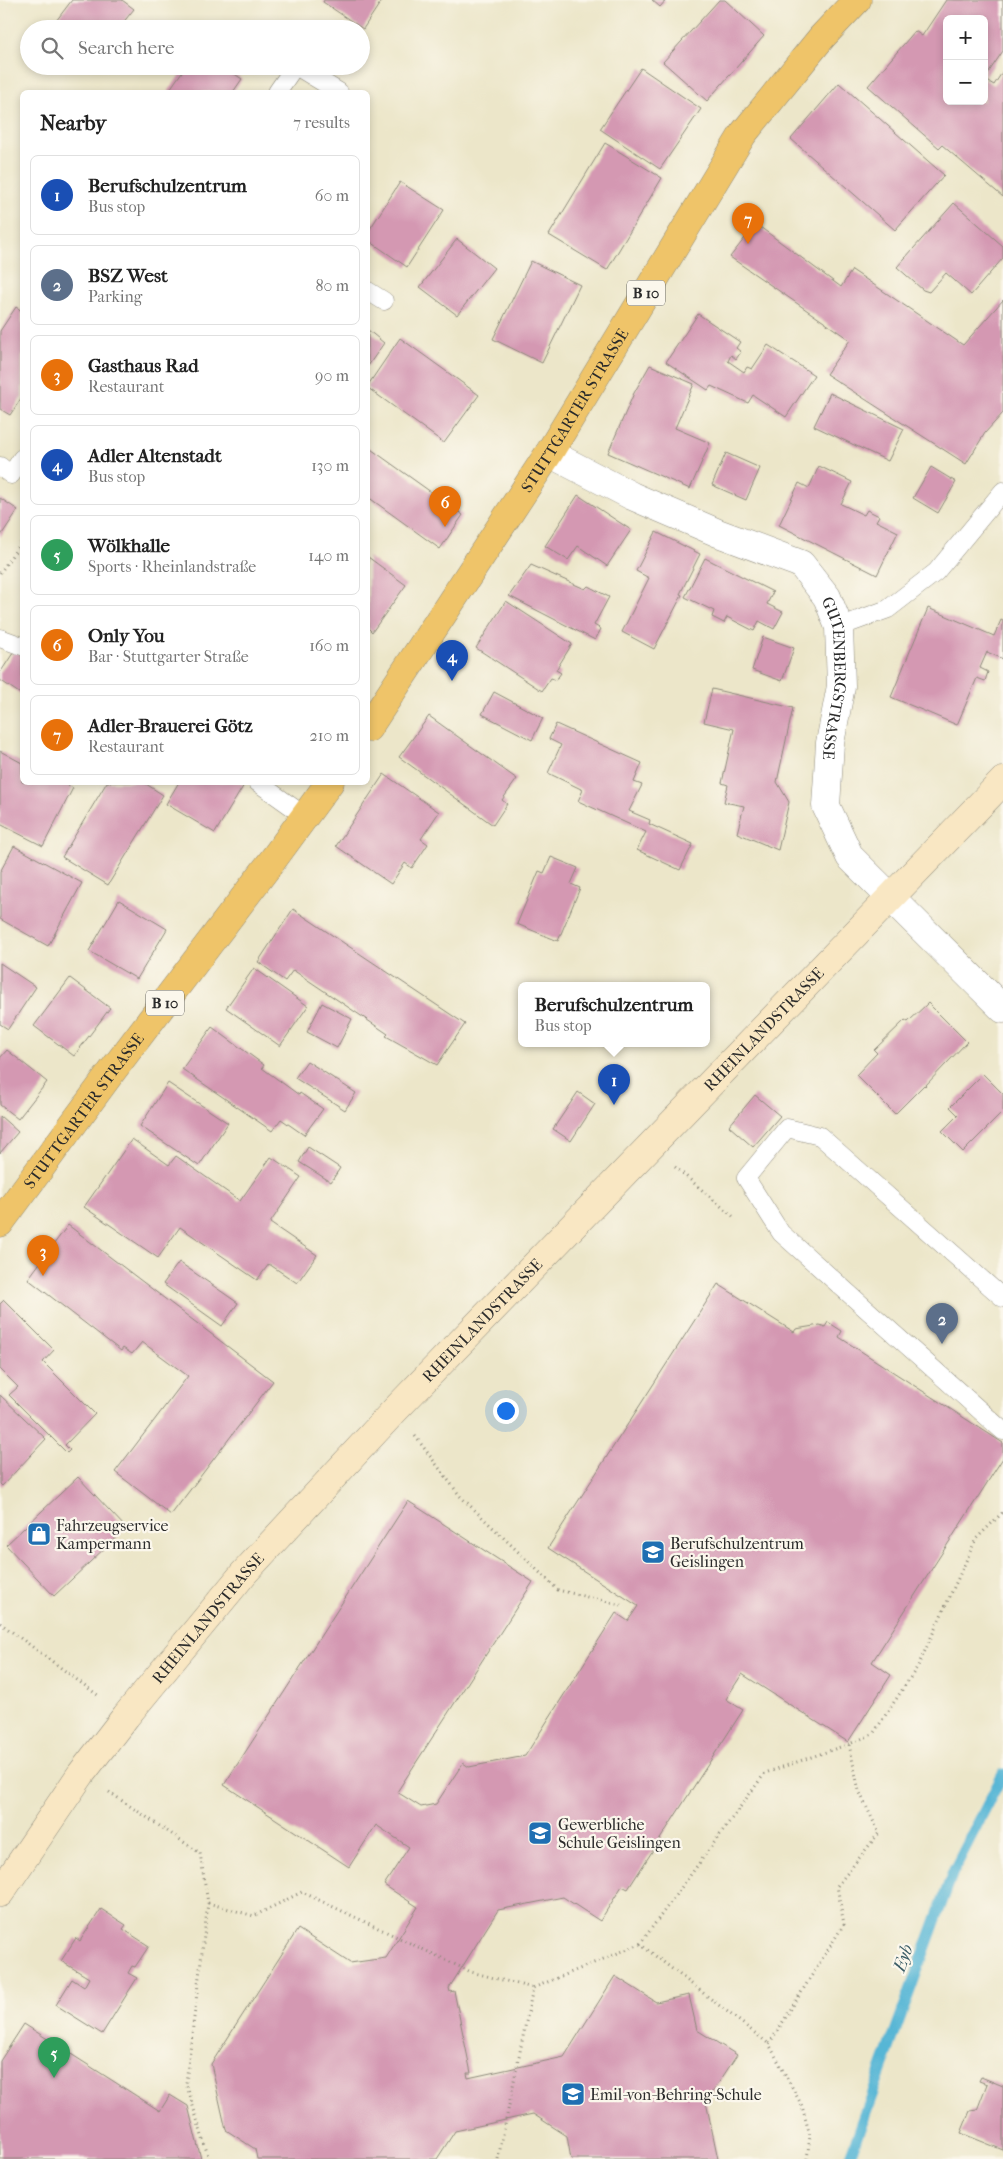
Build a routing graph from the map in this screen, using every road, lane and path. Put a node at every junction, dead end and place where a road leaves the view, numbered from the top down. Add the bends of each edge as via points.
1 (857, 0) edge
2 (289, 75) edge
3 (311, 75) edge
4 (278, 90) edge
5 (336, 90) edge
6 (370, 292) edge
7 (384, 302) dead end
8 (550, 453) junction
9 (20, 461) edge
10 (0, 466) edge
11 (1003, 491) edge
12 (20, 544) edge
13 (0, 573) edge
14 (839, 627) junction
15 (0, 638) edge
16 (20, 645) edge
17 (370, 725) edge
18 (1003, 781) edge
19 (261, 785) edge
20 (328, 785) edge
21 (306, 816) junction
22 (889, 897) junction
23 (1003, 1009) edge
24 (650, 1147) junction
25 (0, 1223) edge
26 (781, 1233) junction
27 (1003, 1298) edge
28 (395, 1410) junction
29 (1003, 1431) edge
30 (1003, 1512) edge
31 (621, 1606) dead end
32 (0, 1623) edge
33 (126, 1716) junction
34 (849, 1744) junction
35 (81, 1774) junction
36 (0, 1893) edge
37 (208, 1903) junction
38 (640, 1944) junction
39 (532, 1988) junction
40 (769, 2044) junction
41 (209, 2159) edge
42 (498, 2159) edge
43 (807, 2159) edge

1 - 8 main road, STUTTGARTER STRASSE / B 10 via 822,37 743,134
2 - 4 lane
3 - 5 lane
6 - 7 lane
8 - 14 street, GUTENBERGSTRASSE via 632,496 801,564 827,597
8 - 17 main road, STUTTGARTER STRASSE / B 10
9 - 10 lane via 11,475
11 - 14 lane via 936,572 888,609
12 - 13 path
14 - 22 street, GUTENBERGSTRASSE via 841,686 830,743 826,806 850,857
15 - 16 lane
18 - 22 main road, RHEINLANDSTRASSE
19 - 21 lane
20 - 21 main road, STUTTGARTER STRASSE / B 10
21 - 25 main road, STUTTGARTER STRASSE / B 10
22 - 23 street, GUTENBERGSTRASSE
22 - 24 main road, RHEINLANDSTRASSE
24 - 26 path via 749,1230
24 - 28 main road, RHEINLANDSTRASSE
26 - 27 lane via 746,1178 787,1128 820,1136
26 - 29 lane
28 - 31 path via 460,1496 558,1590
28 - 33 main road, RHEINLANDSTRASSE via 244,1573
30 - 34 path via 976,1539 913,1674 872,1734
32 - 33 path
33 - 35 main road, RHEINLANDSTRASSE
34 - 38 path via 765,1774
34 - 40 path via 859,1791 879,1833 838,1886 844,1924
35 - 36 main road, RHEINLANDSTRASSE
35 - 37 path via 200,1853
37 - 39 path via 254,1916 302,1892 470,1972
37 - 41 path via 186,2084
38 - 39 path
38 - 40 path
39 - 42 path
40 - 43 path via 802,2106 810,2136

